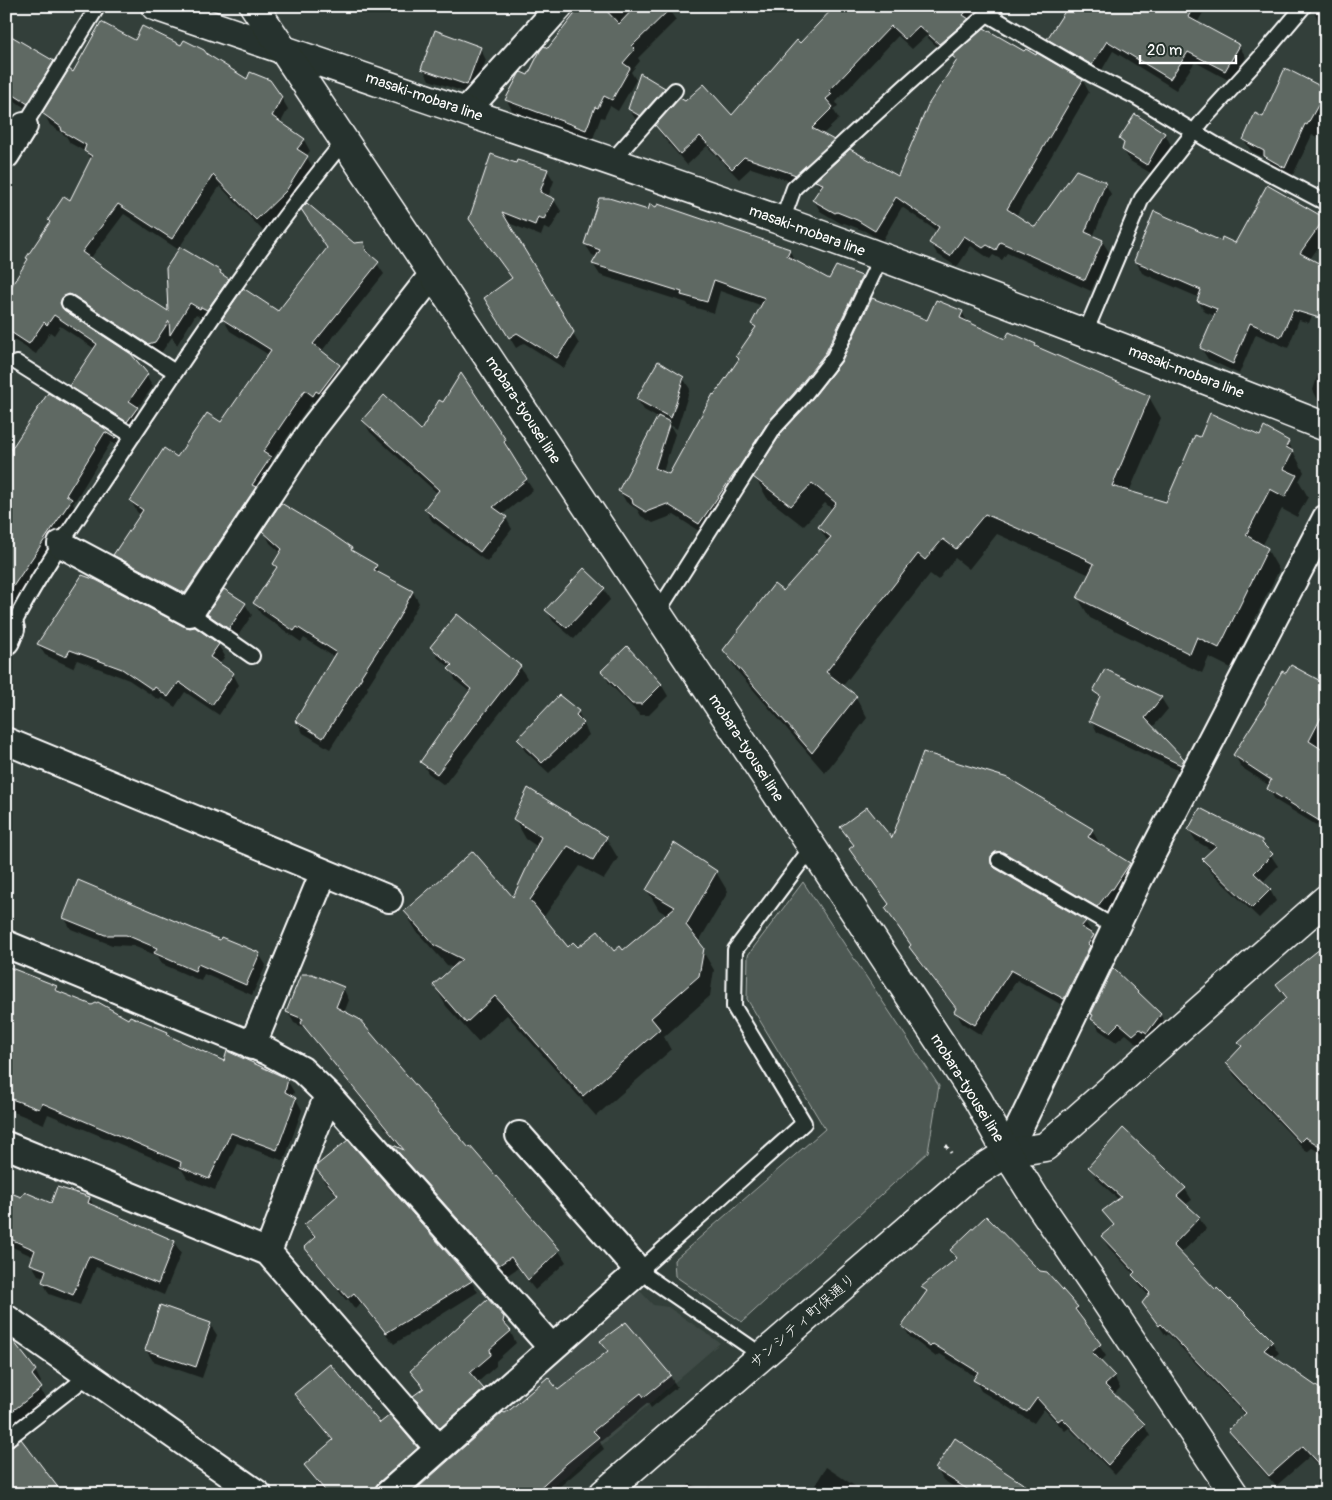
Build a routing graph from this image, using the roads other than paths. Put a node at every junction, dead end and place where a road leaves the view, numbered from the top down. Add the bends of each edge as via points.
1 (98, 6) edge
2 (155, 6) edge
3 (254, 6) edge
4 (560, 6) edge
5 (1304, 6) edge
6 (992, 10) edge
7 (282, 50) junction
8 (675, 90) dead end
9 (466, 111) junction
10 (24, 126) joint
11 (1194, 132) junction
12 (344, 140) junction
13 (6, 155) edge
14 (611, 162) junction
15 (1326, 203) edge
16 (782, 221) junction
17 (881, 258) junction
18 (433, 274) junction
19 (69, 303) dead end
20 (1084, 333) junction
21 (17, 363) dead end
22 (175, 372) junction
23 (1326, 427) edge
24 (133, 436) junction
25 (1326, 518) edge
26 (61, 544) junction
27 (190, 613) junction
28 (657, 613) junction
29 (8, 632) edge
30 (252, 656) dead end
31 (6, 741) edge
32 (812, 847) junction
33 (999, 860) dead end
34 (324, 872) junction
35 (389, 899) dead end
36 (1326, 899) edge
37 (1116, 928) junction
38 (6, 944) edge
39 (252, 1046) junction
40 (328, 1095) junction
41 (519, 1135) dead end
42 (6, 1145) edge
43 (1007, 1153) junction
44 (268, 1252) junction
45 (639, 1271) junction
46 (6, 1318) edge
47 (552, 1348) junction
48 (763, 1356) junction
49 (89, 1375) junction
50 (6, 1440) edge
51 (438, 1448) junction
52 (256, 1493) edge
53 (388, 1494) edge
54 (603, 1494) edge
55 (1234, 1494) edge

1 - 10 lane
2 - 7 main road, masaki-mobara line
3 - 7 main road, mobara-tyousei line
4 - 9 street
5 - 11 lane
6 - 11 lane via 1092,75
6 - 16 lane via 794,188
7 - 9 main road, masaki-mobara line
7 - 12 main road, mobara-tyousei line
8 - 14 lane
9 - 14 main road, masaki-mobara line
10 - 13 street
11 - 15 lane
11 - 20 lane via 1142,198
12 - 18 main road, mobara-tyousei line
12 - 22 lane via 216,311
14 - 16 main road, masaki-mobara line
16 - 17 main road, masaki-mobara line
17 - 20 main road, masaki-mobara line
17 - 28 lane via 834,357 775,427
18 - 27 street via 314,428
18 - 28 main road, mobara-tyousei line
19 - 22 lane
20 - 23 main road, masaki-mobara line
21 - 24 lane
22 - 24 lane
24 - 26 lane
25 - 37 street
26 - 27 street
26 - 29 lane
27 - 30 lane
28 - 32 main road, mobara-tyousei line
31 - 34 street
32 - 43 main road, mobara-tyousei line via 978,1100
32 - 45 lane via 735,950 734,1007 804,1123
33 - 37 lane
34 - 35 street
34 - 39 street
36 - 43 main road via 1045,1147
37 - 43 street
38 - 39 street
39 - 40 street via 302,1070
40 - 44 street
40 - 47 street
41 - 45 street
42 - 44 street
43 - 48 main road, サンシティ町保通り via 966,1179
43 - 55 main road, mobara-tyousei line
44 - 51 street
45 - 47 street
45 - 48 lane
46 - 49 street
47 - 51 street
48 - 54 main road, サンシティ町保通り
49 - 50 lane
49 - 52 street
51 - 53 street

